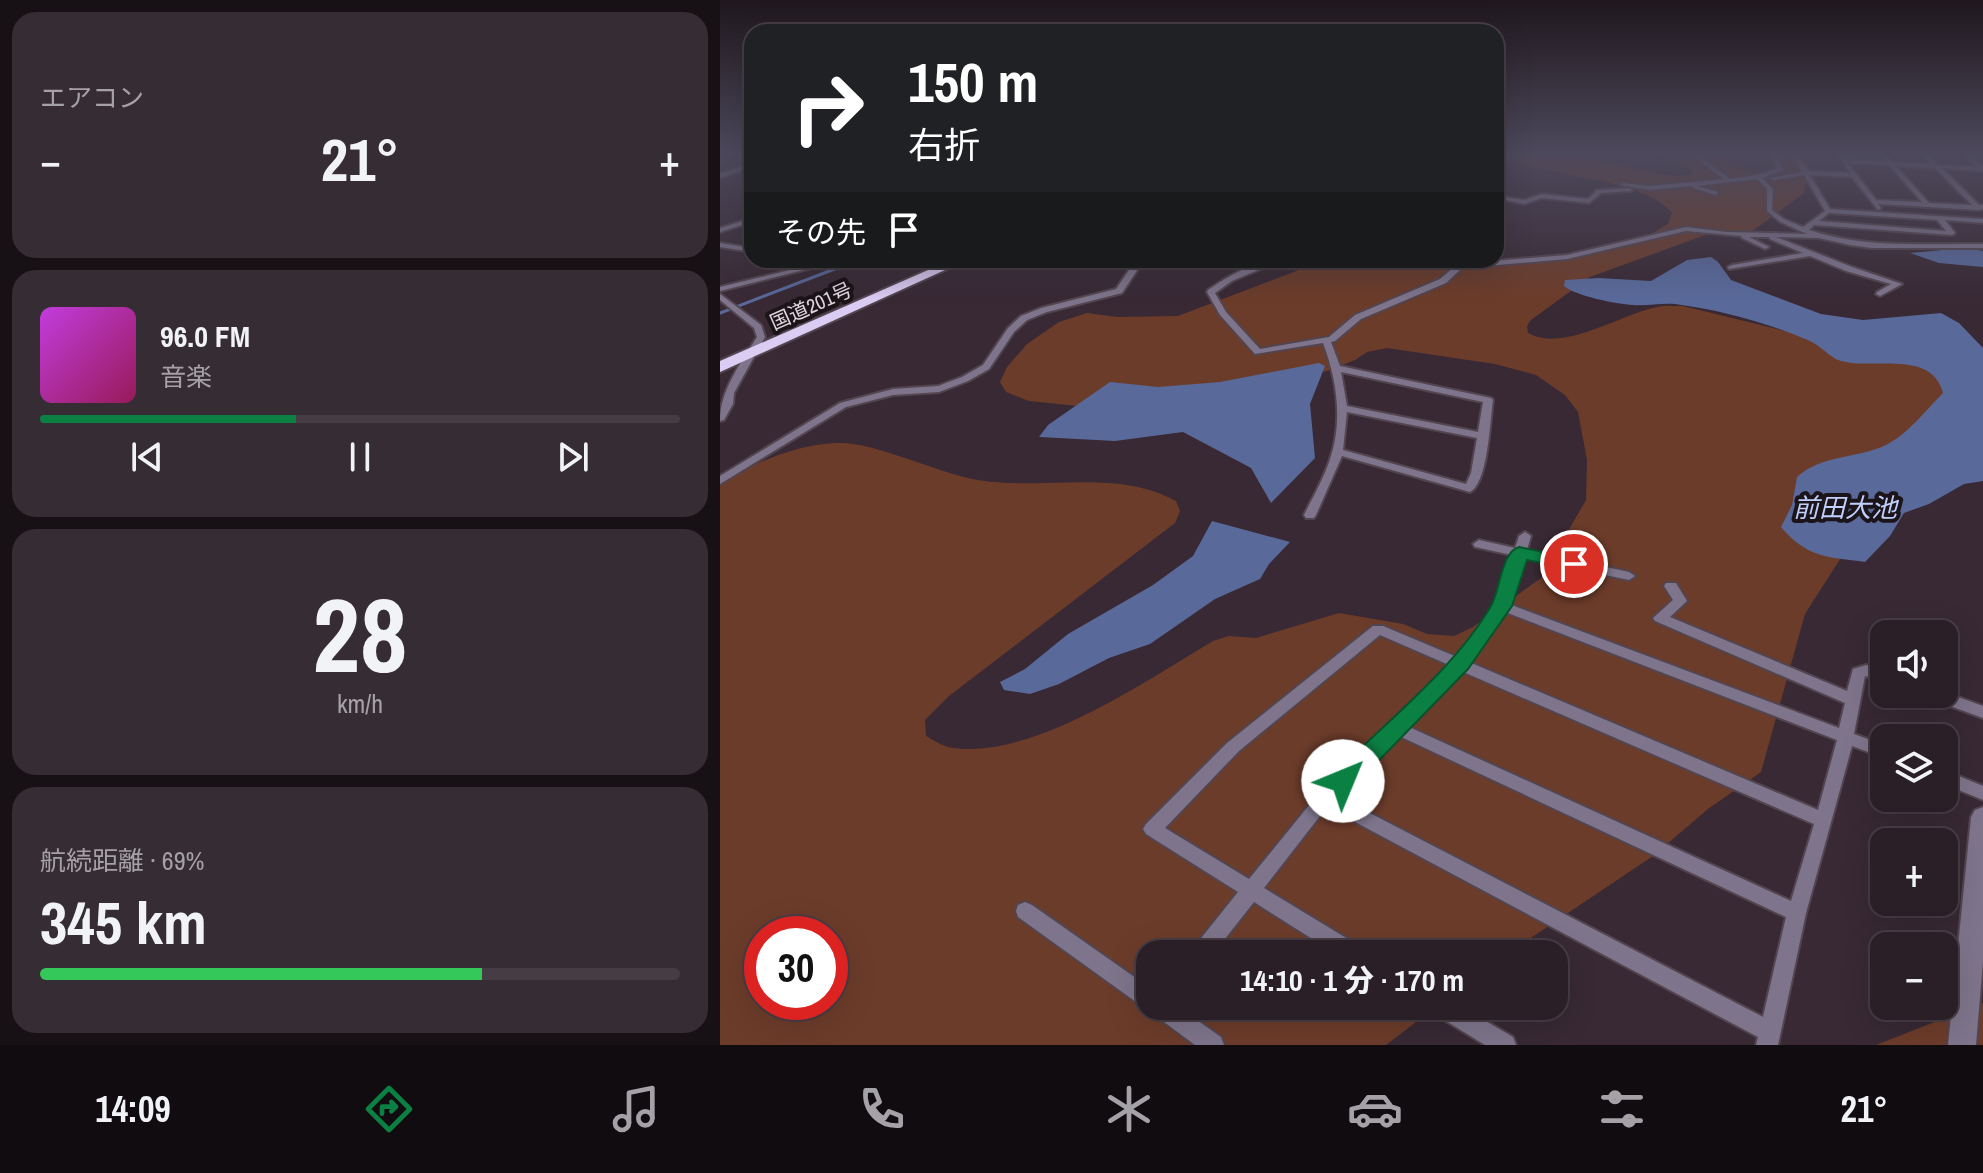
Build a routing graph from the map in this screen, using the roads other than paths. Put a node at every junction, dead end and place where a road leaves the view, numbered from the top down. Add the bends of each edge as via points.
1 (1874, 202) edge
2 (1769, 203) edge
3 (1823, 203) edge
4 (1888, 203) edge
5 (1928, 205) joint
6 (1981, 208) edge
7 (1828, 211) junction
8 (1882, 214) junction
9 (1939, 218) junction
10 (1983, 221) edge
11 (744, 222) edge
12 (1813, 223) junction
13 (721, 229) edge
14 (1804, 230) junction
15 (1766, 234) junction
16 (1741, 235) junction
17 (1818, 236) junction
18 (720, 245) edge
19 (1983, 246) edge
20 (1765, 247) dead end
21 (744, 249) edge
22 (1809, 254) junction
23 (1504, 262) edge
24 (1732, 267) dead end
25 (808, 268) edge
26 (943, 268) edge
27 (1135, 268) edge
28 (1258, 268) edge
29 (1458, 268) edge
30 (720, 289) edge
31 (1880, 294) dead end
32 (720, 296) edge
33 (1326, 341) junction
34 (753, 353) junction
35 (720, 367) edge
36 (1336, 368) junction
37 (1341, 408) junction
38 (720, 418) edge
39 (1483, 436) junction
40 (1338, 452) junction
41 (720, 481) edge
42 (1310, 515) dead end
43 (1525, 536) dead end
44 (1479, 544) dead end
45 (1519, 553) junction
46 (1629, 576) dead end
47 (1671, 586) dead end
48 (1502, 606) junction
49 (1460, 663) junction
50 (1870, 672) edge
51 (1853, 700) junction
52 (1958, 703) edge
53 (1983, 712) edge
54 (1396, 728) junction
55 (1845, 736) junction
56 (1870, 746) edge
57 (1958, 783) edge
58 (1983, 793) edge
59 (1325, 798) junction
60 (1983, 817) edge
61 (1823, 820) junction
62 (1251, 892) junction
63 (1025, 911) dead end
64 (1797, 913) junction
65 (1212, 940) edge
66 (1331, 940) edge
67 (1136, 990) edge
68 (1178, 1020) edge
69 (1463, 1020) edge
70 (1768, 1039) edge
71 (1213, 1045) edge
72 (1505, 1045) edge
73 (1962, 1045) edge

1 - 8 street
2 - 14 street via 1769,210 1781,221
3 - 7 street
4 - 5 street
5 - 6 street
7 - 8 street
7 - 12 street
8 - 9 street
9 - 10 street
9 - 12 street via 1952,233
11 - 13 street
12 - 14 street
14 - 17 street
15 - 16 street
15 - 17 street
15 - 22 street
16 - 20 street
16 - 23 street via 1675,229 1567,257
17 - 19 street via 1892,249
18 - 21 street
22 - 24 street
22 - 31 street via 1898,284
25 - 30 street
26 - 34 highway, 国道201号
27 - 41 street via 1119,291 1024,318 986,367 965,379 939,389 893,392 843,405
28 - 33 street via 1211,292 1258,352
29 - 33 street via 1443,281 1366,312
32 - 34 street via 758,327 761,337
33 - 36 street
34 - 35 highway, 国道201号
34 - 38 street
36 - 37 street
36 - 39 street via 1488,400
37 - 39 street
37 - 40 street
39 - 40 street via 1470,489
40 - 42 street
43 - 45 street
44 - 45 street
45 - 46 street
45 - 48 street
47 - 51 street via 1680,601 1660,618
48 - 49 street
48 - 55 street
49 - 54 street
49 - 61 street
49 - 62 street via 1378,629 1233,747 1152,829
50 - 51 street via 1858,673
51 - 55 street
52 - 53 street
54 - 59 street
54 - 64 street
55 - 56 street
55 - 61 street
57 - 58 street
59 - 62 street
59 - 70 street
60 - 73 street
61 - 64 street
62 - 65 street
62 - 66 street
63 - 67 street
64 - 70 street
68 - 71 street
69 - 72 street

